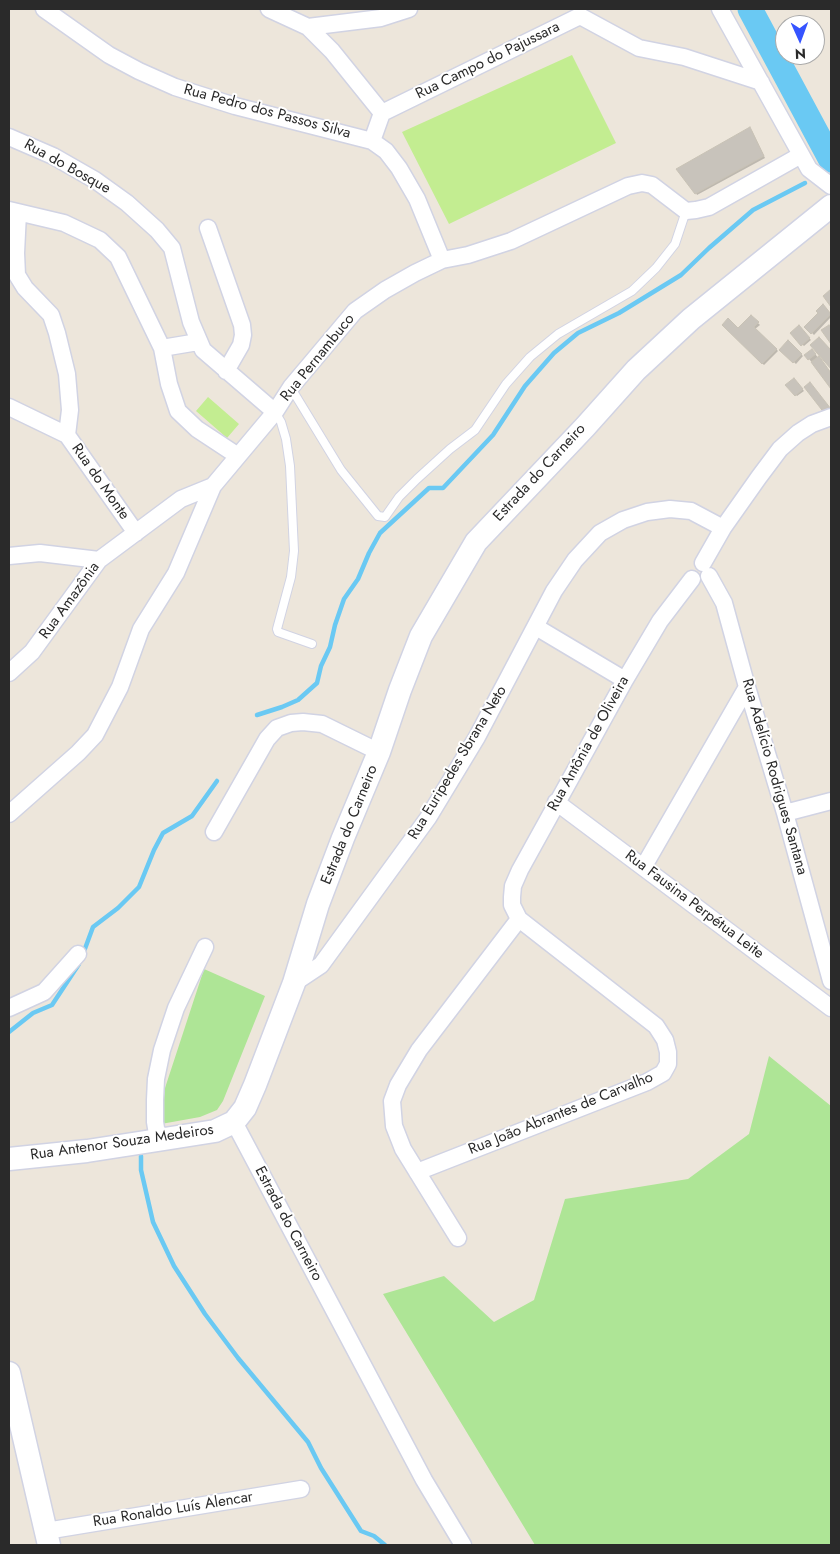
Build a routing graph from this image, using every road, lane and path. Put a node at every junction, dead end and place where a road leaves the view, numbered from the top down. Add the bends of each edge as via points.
1 (44, 9) edge
2 (269, 9) edge
3 (409, 9) edge
4 (720, 9) edge
5 (582, 12) edge
6 (308, 27) junction
7 (761, 82) junction
8 (382, 113) junction
9 (9, 137) edge
10 (372, 141) junction
11 (801, 154) junction
12 (831, 186) edge
13 (831, 206) edge
14 (686, 211) junction
15 (13, 212) edge
16 (208, 228) dead end
17 (442, 260) junction
18 (198, 342) junction
19 (162, 348) junction
20 (226, 370) junction
21 (291, 387) junction
22 (9, 407) edge
23 (275, 412) junction
24 (831, 417) edge
25 (67, 435) junction
26 (238, 456) junction
27 (213, 486) junction
28 (724, 528) junction
29 (136, 533) junction
30 (9, 556) edge
31 (99, 560) junction
32 (706, 569) junction
33 (536, 627) junction
34 (312, 644) dead end
35 (9, 673) edge
36 (625, 680) junction
37 (747, 687) junction
38 (379, 752) junction
39 (831, 801) edge
40 (556, 802) junction
41 (785, 813) junction
42 (9, 814) edge
43 (214, 832) dead end
44 (644, 866) junction
45 (519, 919) junction
46 (206, 947) dead end
47 (78, 954) dead end
48 (831, 981) edge
49 (294, 983) junction
50 (9, 1008) edge
51 (831, 1008) edge
52 (234, 1122) junction
53 (158, 1140) junction
54 (9, 1159) edge
55 (417, 1172) junction
56 (458, 1238) dead end
57 (10, 1385) edge
58 (301, 1489) dead end
59 (48, 1538) edge
60 (463, 1545) edge

1 - 10 street, Rua Pedro dos Passos Silva via 109,55 175,87
2 - 6 street
3 - 6 street via 381,18
4 - 7 street
5 - 7 street, Rua Campo do Pajussara via 639,48 684,57
5 - 8 street, Rua Campo do Pajussara
6 - 8 street via 332,51
7 - 11 street
8 - 10 street
9 - 18 street, Rua do Bosque via 96,180 157,230 172,248
10 - 17 street, Rua Pedro dos Passos Silva via 386,151 399,168 417,199
11 - 12 street via 809,169
11 - 14 street via 709,207
13 - 38 street, Estrada do Carneiro via 691,319 636,370 476,542 421,636
14 - 17 street, Rua Pernambuco via 652,185 642,183 609,194 511,241
14 - 21 lane via 675,244 656,268 632,291 558,334 535,352 518,368 475,430 416,479 385,517 378,516 341,470
15 - 19 street via 64,223 100,240 118,257
15 - 25 street via 17,275 25,288 52,315 58,333 67,374 70,410
16 - 20 street via 242,325 241,345
17 - 21 street, Rua Pernambuco via 407,277 355,311
18 - 19 street
18 - 20 street, Rua do Bosque via 211,359
19 - 26 street via 178,411 197,429
20 - 23 street, Rua do Bosque
21 - 23 street, Rua Pernambuco
22 - 25 street, Rua do Monte
23 - 26 street, Rua Pernambuco
23 - 34 lane via 286,439 290,466 294,551 291,577 277,629
24 - 28 street via 812,424 780,449
25 - 29 street, Rua do Monte
26 - 27 street, Rua Pernambuco
27 - 29 street, Rua Amazônia via 181,499
27 - 42 street, Rua Pernambuco via 176,573 141,629 120,687 94,735
28 - 32 street
28 - 33 street, Rua Euripedes Sbrana Neto via 691,511 670,509 623,520 600,533 575,560 554,591
29 - 31 street, Rua Amazônia
30 - 31 street via 40,553
31 - 35 street, Rua Amazônia via 32,652
32 - 36 street, Rua Antônia de Oliveira via 702,582 692,579 660,621
32 - 37 street, Rua Adelício Rodrigues Santana via 724,603
33 - 36 street
33 - 49 street, Rua Euripedes Sbrana Neto via 477,737 428,818 321,965
36 - 40 street, Rua Antônia de Oliveira
37 - 41 street, Rua Adelício Rodrigues Santana
37 - 44 street
38 - 43 street via 322,724 291,723 277,728 267,739
38 - 49 street, Estrada do Carneiro via 318,904
39 - 41 street
40 - 44 street, Rua Fausina Perpétua Leite
40 - 45 street, Rua Antônia de Oliveira via 512,886 512,905
41 - 48 street, Rua Adelício Rodrigues Santana
44 - 51 street, Rua Fausina Perpétua Leite
45 - 55 street via 419,1050 398,1085 392,1101 394,1126
45 - 55 street, Rua João Abrantes de Carvalho via 656,1026 665,1040 668,1064 663,1072 647,1082
46 - 53 street via 176,1008 162,1050 155,1100
47 - 50 street via 44,992
49 - 52 street, Estrada do Carneiro via 254,1089
52 - 53 street, Rua Antenor Souza Medeiros via 215,1130
52 - 60 street, Estrada do Carneiro via 424,1480
53 - 54 street, Rua Antenor Souza Medeiros
55 - 56 street
57 - 59 street
58 - 59 street, Rua Ronaldo Luís Alencar

